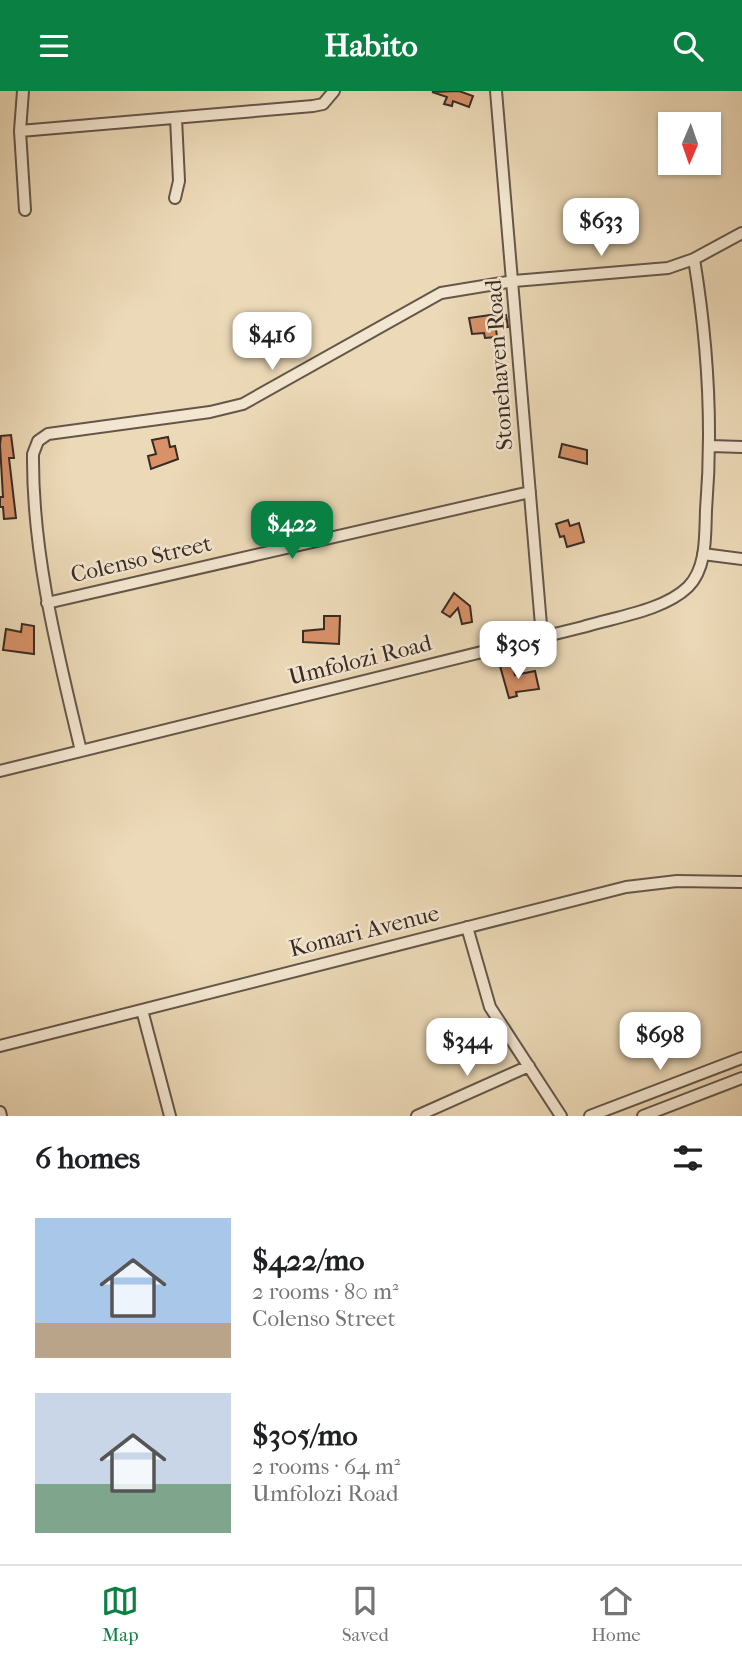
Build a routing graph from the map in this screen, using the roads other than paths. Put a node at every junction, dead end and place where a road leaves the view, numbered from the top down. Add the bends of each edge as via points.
1 (23, 91) edge
2 (334, 91) edge
3 (496, 91) edge
4 (176, 118) junction
5 (20, 131) junction
6 (176, 198) dead end
7 (25, 210) dead end
8 (742, 233) edge
9 (694, 259) junction
10 (514, 281) junction
11 (711, 446) junction
12 (742, 447) edge
13 (530, 492) junction
14 (703, 554) junction
15 (742, 559) edge
16 (47, 603) junction
17 (542, 637) junction
18 (81, 751) junction
19 (0, 771) edge
20 (742, 882) edge
21 (467, 927) junction
22 (142, 1010) junction
23 (0, 1046) edge
24 (742, 1058) edge
25 (529, 1066) junction
26 (742, 1078) edge
27 (170, 1116) edge
28 (417, 1116) edge
29 (561, 1116) edge
30 (590, 1116) edge
31 (643, 1116) edge

1 - 5 street
2 - 4 street via 323,104 313,106
3 - 10 street, Stonehaven Road
4 - 5 street
4 - 6 street
5 - 7 street
8 - 9 street
9 - 10 street via 652,270
9 - 11 street, Umfolozi Road via 708,351
10 - 13 street, Stonehaven Road
10 - 16 street via 457,289 424,300 281,385 236,406 43,437 34,446
11 - 12 street
11 - 14 street, Umfolozi Road
13 - 16 street, Colenso Street
13 - 17 street, Stonehaven Road
14 - 15 street
14 - 17 street, Umfolozi Road via 694,580 674,596
16 - 18 street
17 - 18 street, Umfolozi Road
18 - 19 street, Umfolozi Road
20 - 21 street, Komari Avenue via 677,881 626,887
21 - 22 street, Komari Avenue
21 - 25 street via 486,998
22 - 23 street, Komari Avenue
22 - 27 street
24 - 30 street
25 - 28 street
25 - 29 street
26 - 31 street

